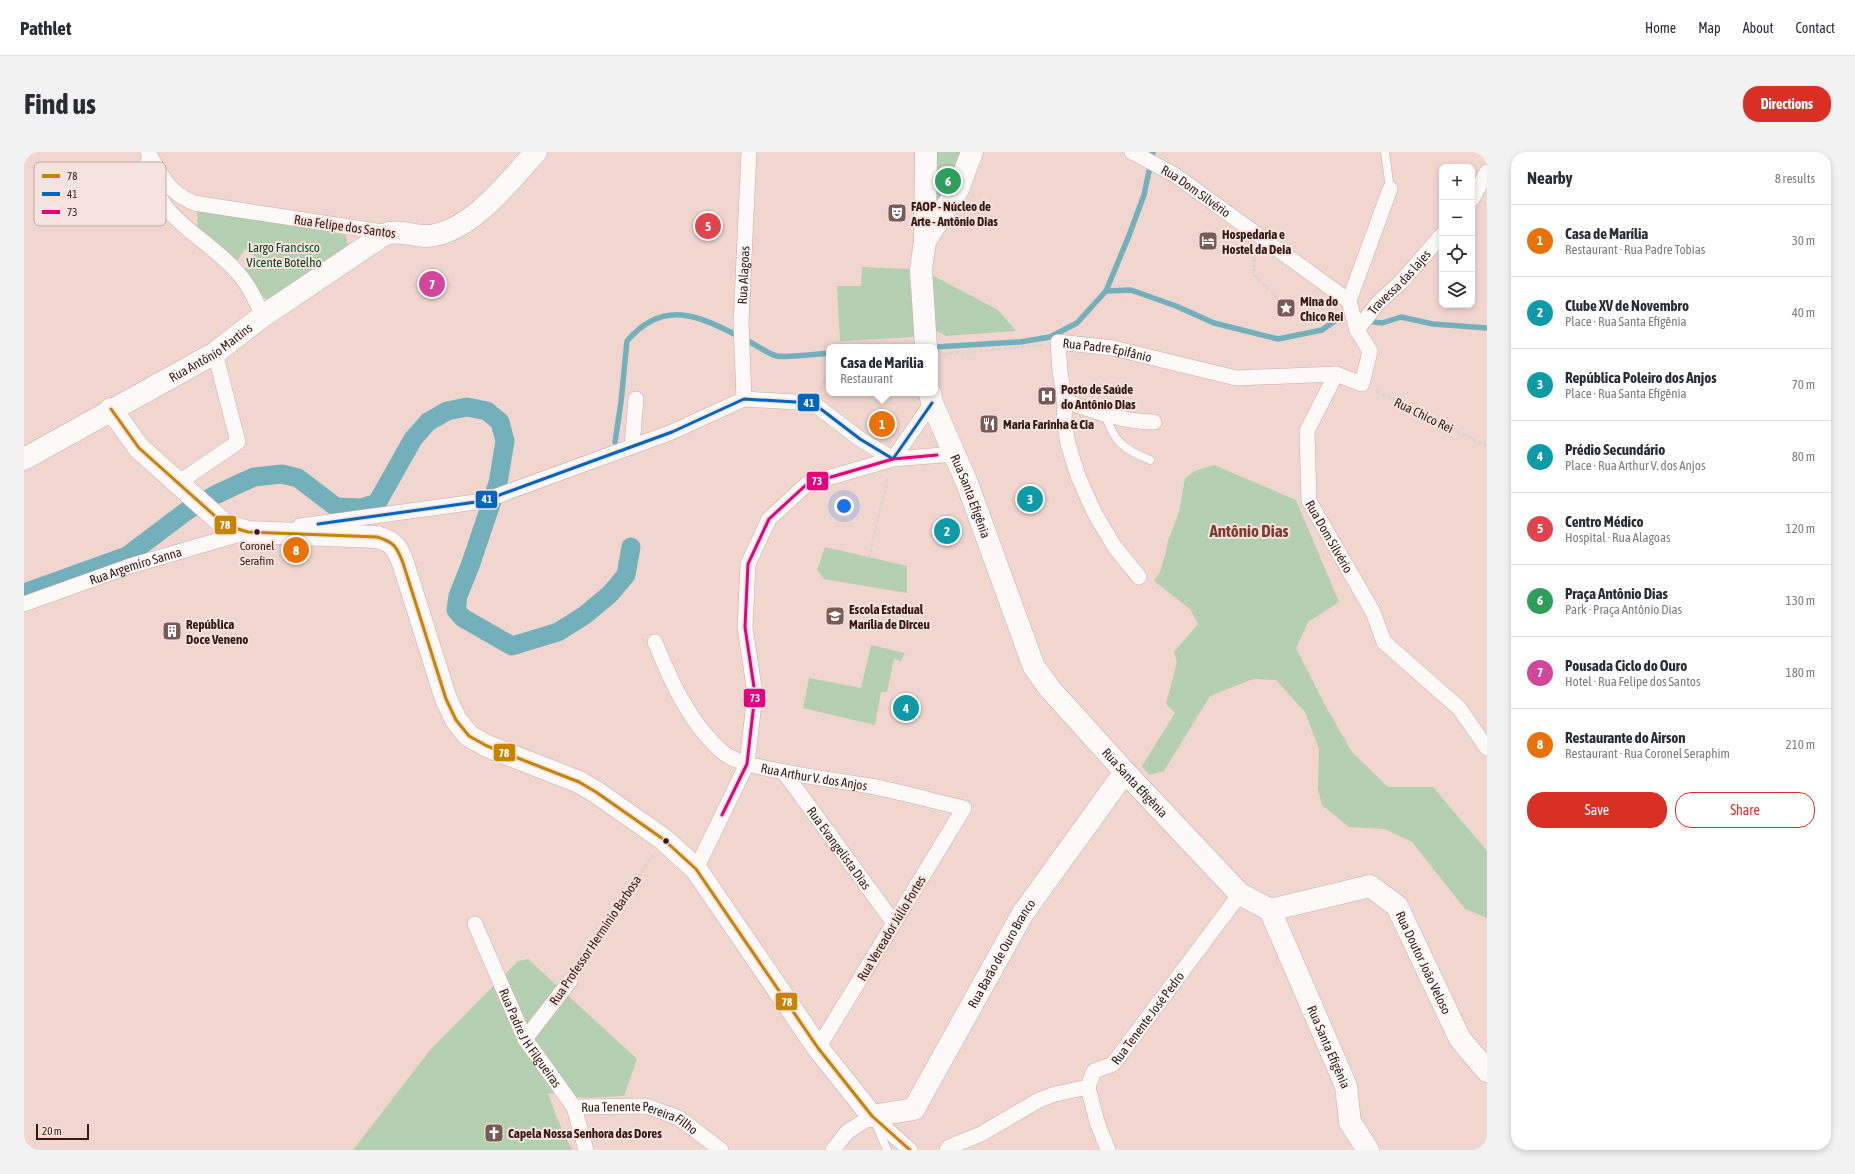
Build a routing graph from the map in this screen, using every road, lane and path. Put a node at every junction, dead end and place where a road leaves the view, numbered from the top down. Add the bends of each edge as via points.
1 (148, 152) edge
2 (518, 152) edge
3 (536, 152) edge
4 (749, 152) edge
5 (926, 152) edge
6 (972, 152) edge
7 (1132, 152) edge
8 (1385, 152) edge
9 (148, 162) edge
10 (153, 162) edge
11 (511, 178) junction
12 (1485, 182) edge
13 (166, 184) edge
14 (1390, 190) joint
15 (1475, 195) edge
16 (166, 208) edge
17 (1253, 232) junction
18 (389, 233) junction
19 (1441, 236) edge
20 (925, 241) junction
21 (1349, 301) junction
22 (1286, 308) dead end
23 (263, 316) junction
24 (1357, 330) junction
25 (1058, 342) junction
26 (926, 344) edge
27 (215, 353) junction
28 (938, 355) edge
29 (1336, 374) junction
30 (1362, 384) junction
31 (931, 398) edge
32 (636, 399) dead end
33 (744, 399) junction
34 (1065, 401) junction
35 (111, 409) junction
36 (1105, 414) junction
37 (1154, 422) dead end
38 (632, 446) junction
39 (1487, 446) edge
40 (955, 454) junction
41 (24, 459) edge
42 (893, 459) junction
43 (1150, 460) dead end
44 (178, 483) junction
45 (256, 532) junction
46 (869, 558) dead end
47 (1139, 577) dead end
48 (24, 604) edge
49 (655, 642) dead end
50 (1487, 748) edge
51 (747, 764) junction
52 (784, 772) junction
53 (1125, 772) junction
54 (964, 808) joint
55 (663, 839) junction
56 (696, 869) junction
57 (1240, 894) junction
58 (1270, 910) junction
59 (894, 923) junction
60 (475, 924) dead end
61 (570, 981) joint
62 (525, 1039) junction
63 (818, 1048) junction
64 (1487, 1071) edge
65 (1088, 1087) junction
66 (574, 1108) junction
67 (872, 1116) junction
68 (586, 1150) edge
69 (721, 1150) edge
70 (834, 1150) edge
71 (887, 1150) edge
72 (910, 1150) edge
73 (947, 1150) edge
74 (1108, 1150) edge
75 (1368, 1150) edge

1 - 9 street
1 - 10 street, Rua Felipe dos Santos
2 - 11 street
3 - 11 street, Rua Felipe dos Santos
4 - 33 street, Rua Alagoas via 741,322
5 - 20 street
6 - 20 street via 958,189
7 - 17 street, Rua Dom Silvério via 1175,175
8 - 14 lane
11 - 18 street, Rua Felipe dos Santos via 494,198 454,229 434,236
12 - 15 street
13 - 18 street, Rua Felipe dos Santos via 181,198 194,204
14 - 21 street
16 - 23 street via 237,271
17 - 21 street, Rua Dom Silvério
17 - 22 path via 1254,275
18 - 23 street, Rua Antônio Martins
19 - 24 street, Travessa das lajes via 1401,282 1378,303
20 - 26 street via 921,269
21 - 24 street
23 - 27 street, Rua Antônio Martins
24 - 30 street via 1370,351
25 - 28 path
25 - 29 street, Rua Padre Epifânio via 1112,348 1236,378
25 - 34 street, Rua Padre Epifânio
27 - 35 street, Rua Antônio Martins
27 - 44 street via 238,442
29 - 30 street
29 - 50 street, Rua Dom Silvério via 1307,431 1309,501 1373,612 1384,642 1459,708
30 - 39 path, Rua Chico Rei
31 - 40 street, Rua Santa Efigênia
31 - 42 street
32 - 38 street
33 - 38 street, Rua Argemiro Sanna via 672,432
33 - 42 street via 813,403 860,439
34 - 36 street
34 - 47 street, Rua Padre Epifânio via 1064,420 1068,444 1078,476 1094,512 1114,546
35 - 41 street, Rua Antônio Martins
35 - 44 street via 139,448
36 - 37 street
36 - 43 lane via 1117,441 1132,452
38 - 45 street, Rua Argemiro Sanna via 483,501
40 - 42 street
40 - 53 street, Rua Santa Efigênia via 968,483 1034,667 1050,689
42 - 46 path
42 - 51 street via 807,484 769,519 748,564 745,627 755,694
44 - 45 street via 225,525
45 - 48 street, Rua Argemiro Sanna via 130,566
45 - 55 street via 377,537 388,541 397,548 403,563 446,699 456,720 469,736 486,746 579,782
49 - 51 street, Rua Arthur V. dos Anjos via 682,700 704,734 727,755
51 - 52 street, Rua Arthur V. dos Anjos
51 - 56 street
52 - 54 street, Rua Arthur V. dos Anjos via 870,786
52 - 59 street, Rua Evangelista Dias
53 - 57 street, Rua Santa Efigênia
53 - 67 street, Rua Barão de Ouro Branco via 1023,914 914,1109
54 - 59 street, Rua Vereador Júlio Fortes
55 - 56 street
55 - 61 path, Rua Professor Hermínio Barbosa
56 - 63 street
57 - 58 street, Rua Santa Efigênia
57 - 65 street, Rua Tenente José Pedro via 1113,1064 1094,1071
58 - 64 street, Rua Doutor João Veloso via 1370,886 1397,906 1460,1039
58 - 75 street, Rua Santa Efigênia via 1346,1086 1350,1122
59 - 63 street, Rua Vereador Júlio Fortes
60 - 62 street, Rua Padre J H Filgueiras
61 - 62 street, Rua Professor Hermínio Barbosa
62 - 66 street, Rua Padre J H Filgueiras
63 - 67 street
65 - 73 street via 1039,1100 981,1134
65 - 74 street via 1097,1122
66 - 68 street, Rua Padre J H Filgueiras
66 - 69 street, Rua Tenente Pereira Filho via 646,1106 679,1118
67 - 70 street via 847,1132
67 - 71 lane
67 - 72 street

